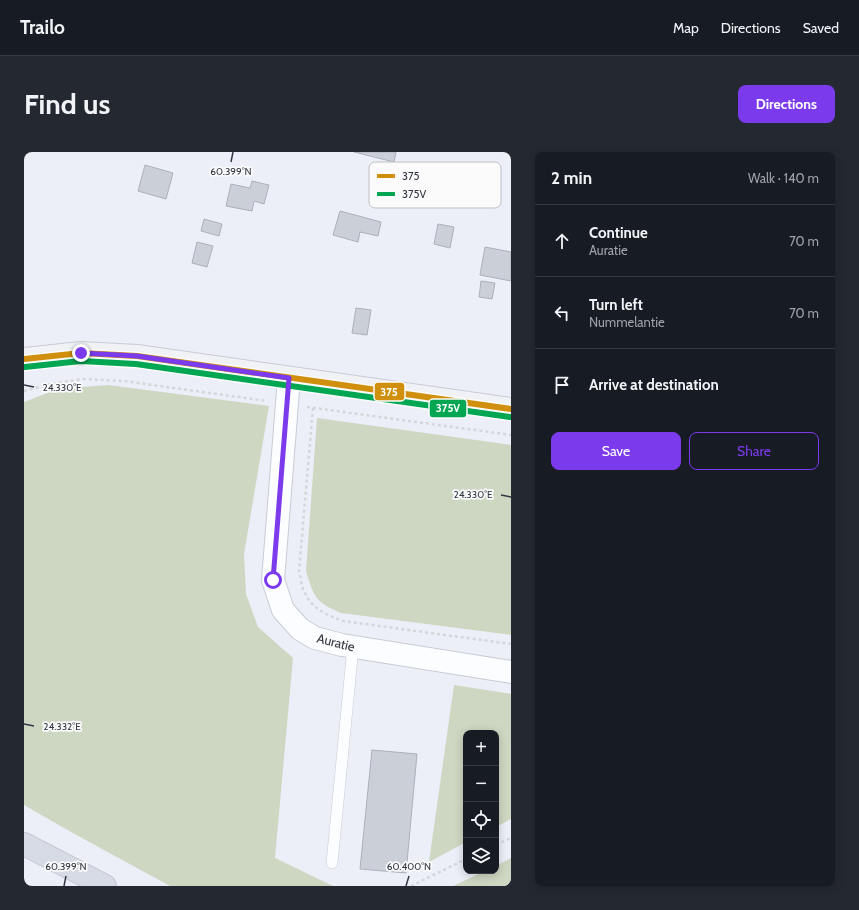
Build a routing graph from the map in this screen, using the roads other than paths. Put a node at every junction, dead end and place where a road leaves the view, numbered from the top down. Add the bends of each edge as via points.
1 (24, 359) edge
2 (289, 378) junction
3 (511, 409) edge
4 (353, 647) junction
5 (511, 672) edge
6 (24, 844) edge
7 (332, 863) dead end
8 (105, 886) edge

1 - 2 street via 81,353 137,356
2 - 3 street
2 - 4 street, Auratie via 273,580 283,610 300,629 315,638
4 - 5 street, Auratie
4 - 7 lane
6 - 8 highway

